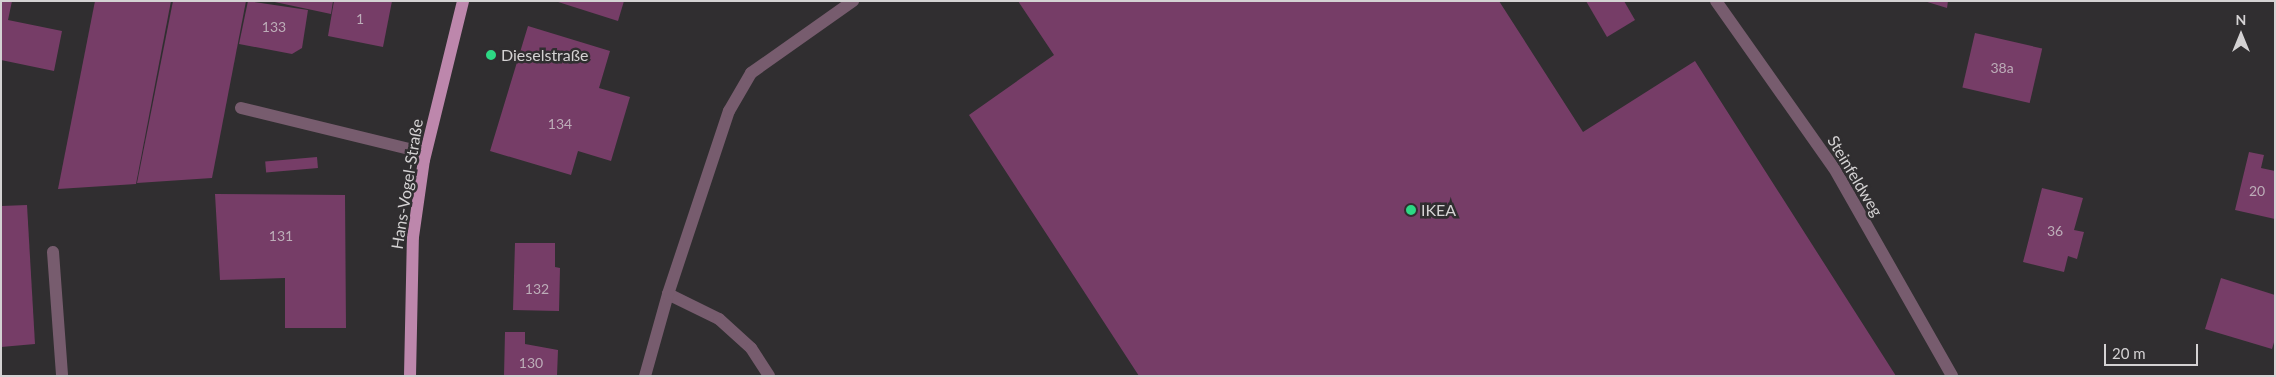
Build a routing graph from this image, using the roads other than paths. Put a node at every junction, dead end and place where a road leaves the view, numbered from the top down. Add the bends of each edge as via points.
1 (463, 1) edge
2 (853, 1) edge
3 (1716, 1) edge
4 (242, 108) dead end
5 (425, 153) junction
6 (53, 252) dead end
7 (668, 294) junction
8 (62, 376) edge
9 (410, 376) edge
10 (645, 376) edge
11 (769, 376) edge
12 (1952, 376) edge

1 - 5 main road, Hans-Vogel-Straße
2 - 7 street via 752,73 729,112
3 - 12 street, Steinfeldweg via 1834,168
4 - 5 street
5 - 9 main road, Hans-Vogel-Straße via 413,237
6 - 8 street
7 - 10 street
7 - 11 street via 719,319 751,348

